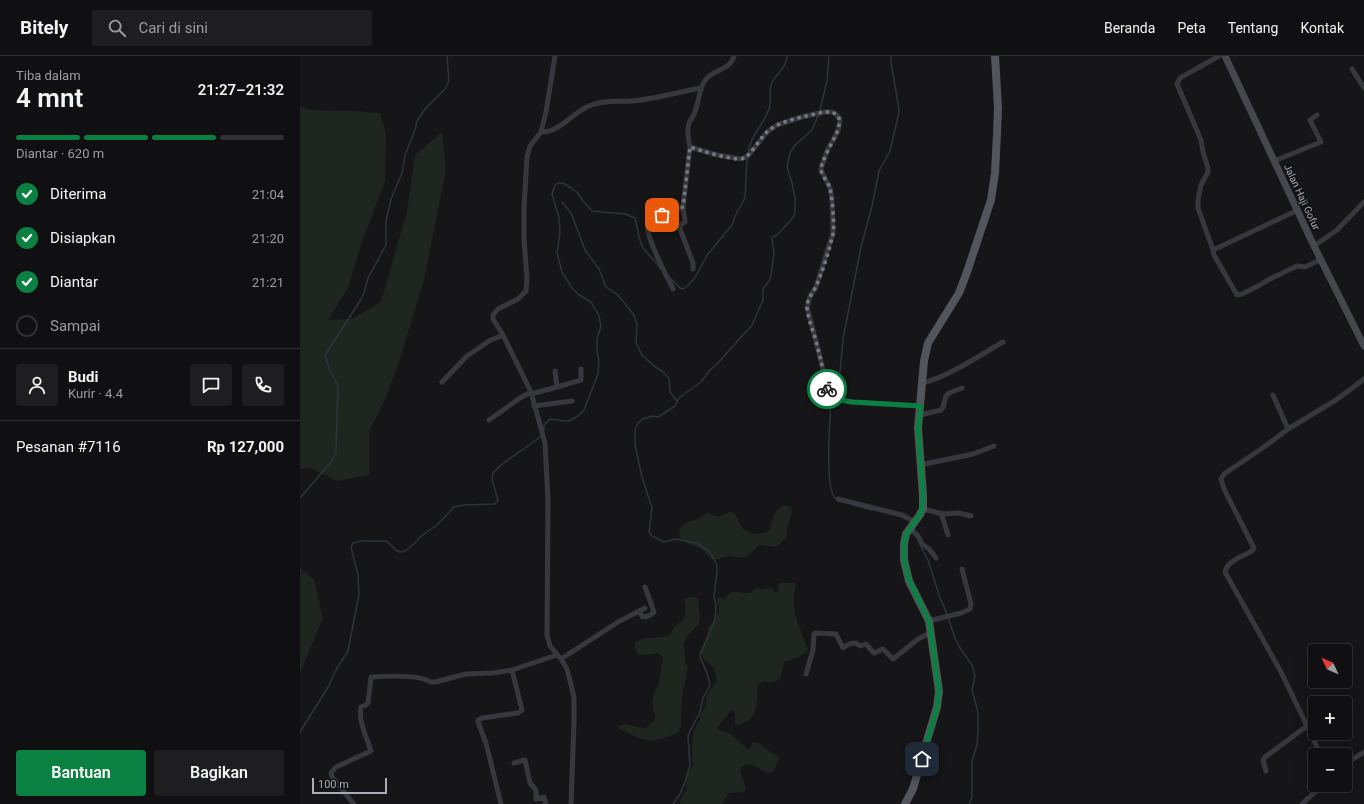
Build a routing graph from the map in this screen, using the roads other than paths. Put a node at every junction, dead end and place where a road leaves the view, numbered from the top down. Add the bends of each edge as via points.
1 (555, 56) edge
2 (734, 56) edge
3 (995, 56) edge
4 (1219, 56) edge
5 (1225, 56) edge
6 (1352, 70) dead end
7 (702, 88) junction
8 (1364, 88) edge
9 (1317, 115) dead end
10 (541, 132) junction
11 (690, 147) junction
12 (1274, 161) junction
13 (1364, 202) edge
14 (683, 207) junction
15 (1298, 210) junction
16 (1314, 246) junction
17 (1213, 250) junction
18 (1322, 259) junction
19 (693, 269) dead end
20 (673, 289) dead end
21 (503, 335) junction
22 (1003, 342) dead end
23 (1364, 346) edge
24 (581, 369) dead end
25 (555, 371) dead end
26 (1364, 379) edge
27 (442, 382) dead end
28 (922, 382) junction
29 (557, 387) junction
30 (962, 388) dead end
31 (531, 393) junction
32 (1273, 395) dead end
33 (572, 401) dead end
34 (534, 406) junction
35 (921, 410) junction
36 (489, 420) dead end
37 (1288, 429) junction
38 (994, 446) dead end
39 (920, 465) junction
40 (838, 499) dead end
41 (922, 509) junction
42 (941, 513) junction
43 (970, 516) dead end
44 (912, 525) junction
45 (948, 535) dead end
46 (936, 558) dead end
47 (962, 570) dead end
48 (645, 587) dead end
49 (645, 608) dead end
50 (639, 611) junction
51 (929, 621) junction
52 (930, 633) junction
53 (557, 655) junction
54 (561, 659) junction
55 (512, 670) junction
56 (806, 674) dead end
57 (1307, 726) junction
58 (1318, 748) edge
59 (1364, 752) edge
60 (1352, 760) edge
61 (514, 763) dead end
62 (1266, 771) dead end
63 (1315, 792) edge
64 (354, 804) edge
65 (501, 804) edge
66 (546, 804) edge
67 (571, 804) edge
68 (905, 804) edge
69 (1302, 804) edge

1 - 10 street
2 - 7 street via 730,64 707,78
3 - 28 main road via 998,108 991,200 959,293 928,343
4 - 17 street via 1180,78 1177,84 1201,140 1208,168 1201,185 1198,208
5 - 12 street, Jalan Haji Gofur
6 - 8 street
7 - 10 street via 631,101 596,104 576,113 554,130
7 - 11 street via 687,129
9 - 12 street via 1310,120 1321,142
10 - 21 street via 530,146 527,157 524,223 526,291 493,315
11 - 14 street
11 - 35 street via 741,159 748,156 767,132 777,125 824,112 836,114 840,126 821,169 830,188 833,233 807,307 828,392 834,399
12 - 15 street, Jalan Haji Gofur
13 - 16 street via 1338,230
14 - 19 street via 685,222 679,229
14 - 20 street via 651,219 647,224 654,249
15 - 16 street, Jalan Haji Gofur
15 - 17 street
16 - 18 street, Jalan Haji Gofur
17 - 18 street via 1237,295 1296,266 1305,267
18 - 23 street, Jalan Haji Gofur
21 - 27 street via 467,356
21 - 31 street
22 - 28 street via 935,380
24 - 29 street via 581,380
25 - 29 street
26 - 37 street via 1336,400
28 - 35 main road
29 - 31 street
30 - 35 street via 946,396 941,410
31 - 34 street
31 - 36 street
32 - 37 street
33 - 34 street
34 - 53 street via 545,443 546,456 547,635 550,646
35 - 39 main road via 918,428
37 - 57 street via 1221,477 1224,489 1254,548 1229,564 1225,572 1281,672
38 - 39 street via 973,454
39 - 41 main road
40 - 44 street via 902,515
41 - 42 street
41 - 44 main road
42 - 43 street
42 - 45 street
44 - 46 street via 922,544
44 - 51 main road via 906,534 904,560 909,580
47 - 51 street via 970,609
48 - 50 street via 654,612 643,617
49 - 50 street
50 - 54 street
51 - 52 main road
52 - 56 street via 893,659 883,649 874,653 866,644 860,646 856,643 843,648 836,634 815,633
52 - 68 main road via 939,694 915,783
53 - 54 street
53 - 55 street
54 - 67 street via 567,669 574,697
55 - 64 street via 466,674 430,682 426,679 399,676 371,677 368,703 360,709 371,751 336,767 331,773
55 - 65 street via 522,710 518,713 478,720
57 - 58 street
57 - 62 street via 1264,757
59 - 60 street
61 - 66 street via 524,760 530,782 536,790 536,799 544,797
63 - 69 street

